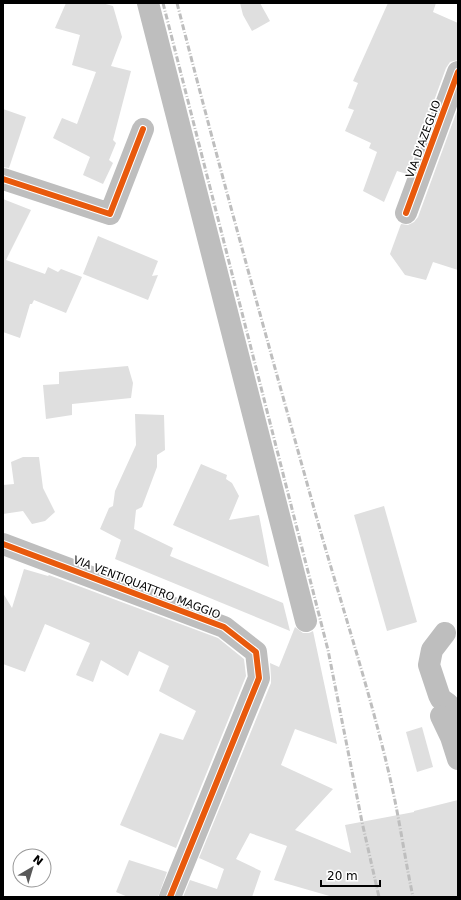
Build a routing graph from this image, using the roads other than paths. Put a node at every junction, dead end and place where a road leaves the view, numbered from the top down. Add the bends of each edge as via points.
1 (148, 3) edge
2 (458, 72) edge
3 (142, 129) dead end
4 (3, 180) edge
5 (406, 213) dead end
6 (3, 544) edge
7 (306, 621) dead end
8 (445, 633) dead end
9 (441, 699) junction
10 (458, 728) edge
11 (458, 759) edge
12 (170, 897) edge

1 - 7 street
2 - 5 street, VIA D'AZEGLIO
3 - 4 street via 110,214
6 - 12 street, VIA VENTIQUATTRO MAGGIO via 224,627 256,652 259,678
8 - 9 street via 432,650 429,665
9 - 10 street via 448,704
9 - 11 street via 439,711

